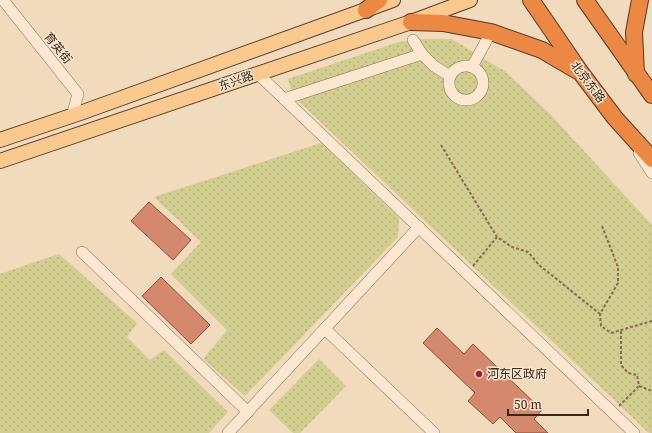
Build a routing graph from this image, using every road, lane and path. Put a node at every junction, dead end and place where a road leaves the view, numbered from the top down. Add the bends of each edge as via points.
1 (3, 0) edge
2 (379, 0) edge
3 (393, 0) edge
4 (470, 0) edge
5 (531, 0) edge
6 (585, 0) edge
7 (640, 0) edge
8 (366, 10) junction
9 (411, 22) junction
10 (491, 32) junction
11 (413, 40) dead end
12 (422, 54) junction
13 (472, 67) junction
14 (581, 73) junction
15 (258, 74) junction
16 (636, 74) junction
17 (450, 76) junction
18 (652, 96) edge
19 (284, 99) junction
20 (72, 116) junction
21 (615, 118) junction
22 (0, 140) edge
23 (441, 145) dead end
24 (652, 158) edge
25 (0, 161) edge
26 (652, 173) edge
27 (602, 226) dead end
28 (419, 227) junction
29 (497, 237) junction
30 (82, 252) dead end
31 (467, 273) junction
32 (600, 314) junction
33 (652, 320) edge
34 (325, 329) junction
35 (621, 331) junction
36 (639, 386) junction
37 (652, 392) edge
38 (248, 412) junction
39 (613, 412) junction
40 (228, 433) edge
41 (434, 433) edge
42 (634, 433) edge

1 - 20 street, 育英街 via 78,94
2 - 8 highway
3 - 8 main road, 东兴路
4 - 9 main road, 东兴路
5 - 14 highway, 北京东路
6 - 16 highway
7 - 16 highway via 634,32
8 - 20 main road, 东兴路
9 - 10 highway
9 - 15 main road, 东兴路
10 - 13 street
10 - 14 highway via 542,50
11 - 12 street
12 - 17 street via 434,66
12 - 19 street
13 - 17 street via 456,69
13 - 17 street via 481,75 483,86 481,92 472,100 461,100 451,93 448,82
14 - 21 highway, 北京东路
15 - 19 street
15 - 25 main road, 东兴路
16 - 18 highway
19 - 28 street
20 - 22 main road, 东兴路
21 - 24 highway, 北京东路
21 - 26 street
23 - 29 path
27 - 32 path via 618,267 618,283
28 - 31 street
28 - 34 street
29 - 31 path
29 - 32 path via 528,252 539,265
30 - 38 street
31 - 39 street
32 - 35 path via 601,326 611,333
33 - 35 path
34 - 38 street
34 - 41 street
35 - 36 path via 621,365 628,373 637,375
36 - 37 path
36 - 39 path
38 - 40 street
39 - 42 street

